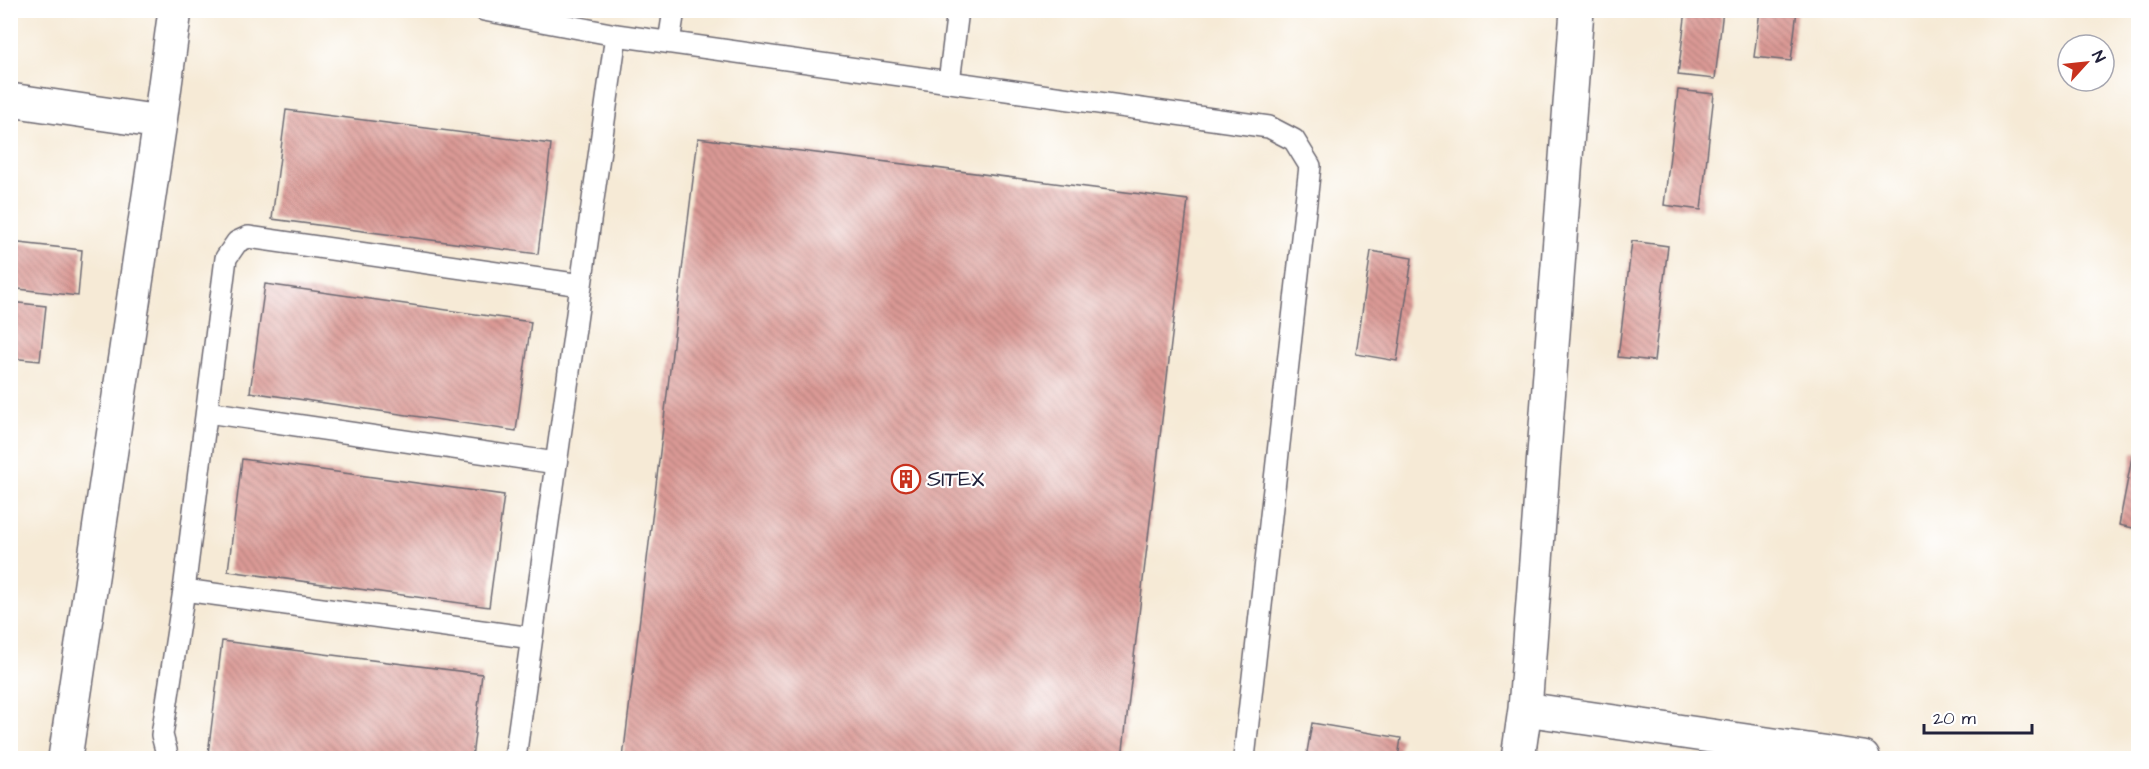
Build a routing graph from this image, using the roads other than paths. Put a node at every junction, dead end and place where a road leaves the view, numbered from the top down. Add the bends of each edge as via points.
1 (175, 10) edge
2 (484, 10) edge
3 (674, 10) edge
4 (958, 10) edge
5 (1577, 10) edge
6 (549, 16) edge
7 (616, 35) junction
8 (669, 42) junction
9 (949, 82) junction
10 (10, 100) edge
11 (160, 122) junction
12 (581, 285) junction
13 (207, 412) junction
14 (556, 463) junction
15 (184, 590) junction
16 (532, 638) junction
17 (1525, 709) junction
18 (65, 759) edge
19 (168, 759) edge
20 (516, 759) edge
21 (1244, 759) edge
22 (1518, 759) edge
23 (1863, 759) edge

1 - 11 street
2 - 6 lane
3 - 8 lane
4 - 9 lane
5 - 17 street
6 - 7 lane
7 - 8 lane
7 - 12 lane
8 - 9 lane
9 - 21 lane via 1269,127 1294,140 1310,166
10 - 11 street
11 - 18 street
12 - 13 lane via 248,237 237,242 226,258
12 - 14 lane
13 - 14 lane
13 - 15 lane
14 - 16 lane
15 - 16 lane
15 - 19 lane via 162,735
16 - 20 lane
17 - 22 street
17 - 23 street

